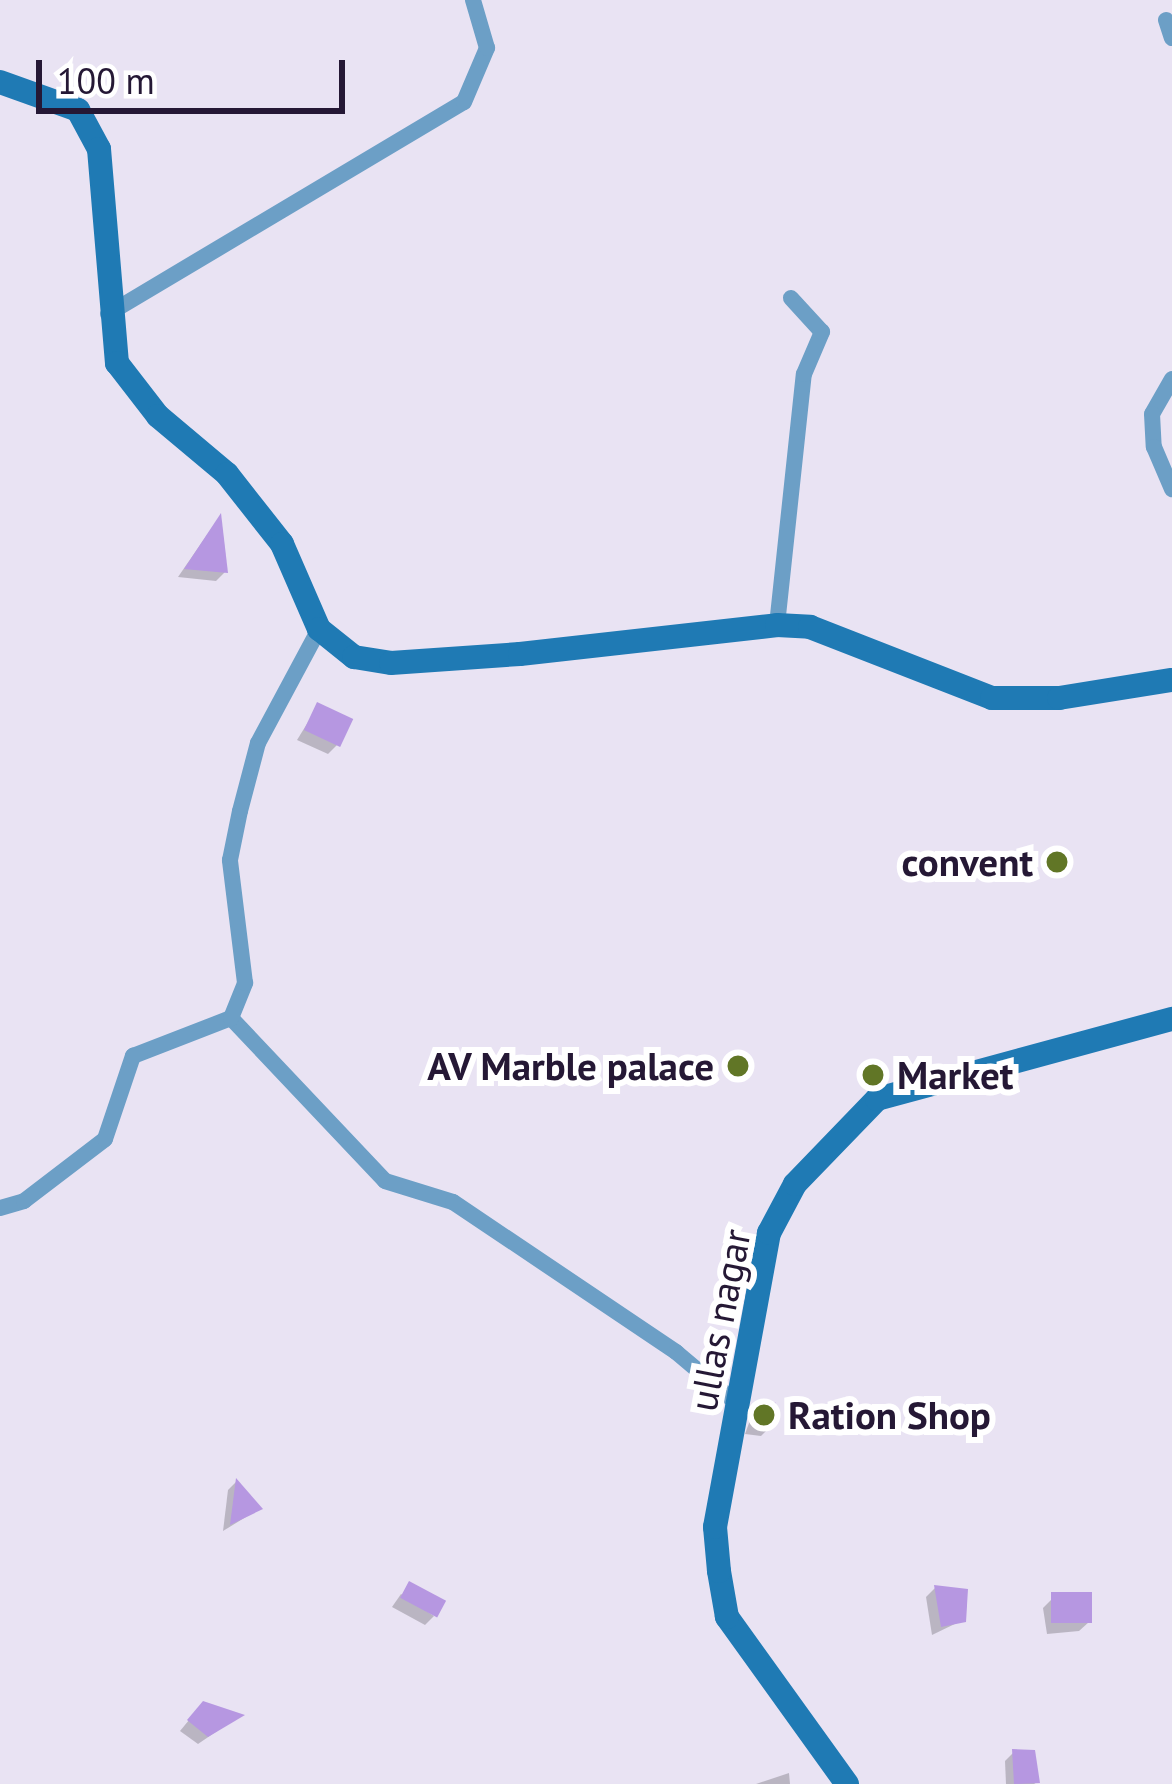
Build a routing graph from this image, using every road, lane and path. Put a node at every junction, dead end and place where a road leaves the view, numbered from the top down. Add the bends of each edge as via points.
1 (473, 0) edge
2 (0, 82) edge
3 (791, 298) dead end
4 (107, 314) junction
5 (1172, 379) edge
6 (1172, 489) edge
7 (777, 625) junction
8 (319, 629) junction
9 (1172, 680) edge
10 (231, 1018) junction
11 (1172, 1019) edge
12 (0, 1208) edge
13 (740, 1406) junction
14 (847, 1784) edge

1 - 4 street via 487,47 464,102
2 - 4 main road via 78,110 99,149
3 - 7 street via 822,332 804,374
4 - 8 main road via 117,363 158,416 227,474 282,544
5 - 6 street via 1152,414 1154,447
7 - 8 main road via 391,663 354,657
7 - 9 main road via 810,627 992,698 1059,698
8 - 10 street via 258,743 240,811 230,860 245,983
10 - 12 street via 133,1055 105,1139 24,1201
10 - 13 street via 386,1181 453,1202 676,1352
11 - 13 main road, ullas nagar via 877,1099 795,1184 769,1233
13 - 14 main road, ullas nagar via 715,1527 728,1617

